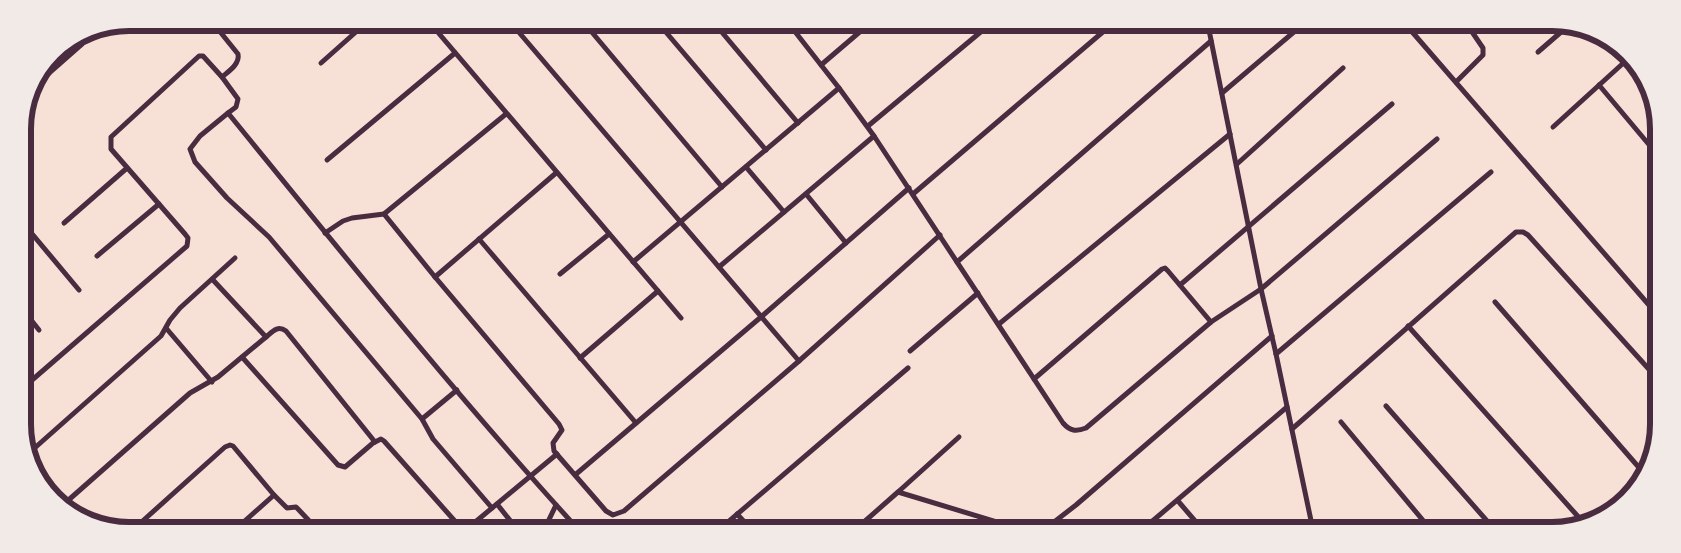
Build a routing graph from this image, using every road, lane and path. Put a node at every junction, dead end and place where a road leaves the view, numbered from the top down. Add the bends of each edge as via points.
1 (219, 31) edge
2 (357, 31) edge
3 (437, 31) edge
4 (518, 31) edge
5 (591, 31) edge
6 (665, 31) edge
7 (721, 31) edge
8 (794, 31) edge
9 (861, 31) edge
10 (982, 31) edge
11 (1104, 31) edge
12 (1210, 31) edge
13 (1294, 31) edge
14 (1411, 31) edge
15 (1471, 31) edge
16 (1561, 32) edge
17 (1211, 41) junction
18 (82, 44) dead end
19 (1538, 52) dead end
20 (455, 53) junction
21 (321, 63) dead end
22 (1623, 63) edge
23 (59, 64) joint
24 (821, 65) junction
25 (1343, 68) dead end
26 (51, 71) edge
27 (222, 77) junction
28 (1456, 82) junction
29 (1599, 85) junction
30 (839, 88) junction
31 (1222, 93) junction
32 (1392, 104) dead end
33 (228, 113) junction
34 (506, 114) junction
35 (798, 123) junction
36 (868, 126) junction
37 (1553, 127) dead end
38 (1230, 134) junction
39 (874, 136) junction
40 (1437, 139) dead end
41 (1650, 147) edge
42 (766, 150) junction
43 (328, 160) dead end
44 (1237, 164) junction
45 (746, 167) junction
46 (127, 168) junction
47 (1491, 172) dead end
48 (556, 173) junction
49 (722, 188) junction
50 (909, 188) junction
51 (806, 194) junction
52 (913, 194) junction
53 (160, 204) junction
54 (784, 212) junction
55 (384, 214) junction
56 (681, 223) junction
57 (64, 224) dead end
58 (1249, 226) junction
59 (31, 233) edge
60 (325, 233) junction
61 (608, 234) junction
62 (940, 236) junction
63 (479, 239) junction
64 (846, 244) junction
65 (96, 256) dead end
66 (235, 258) dead end
67 (633, 262) junction
68 (957, 262) junction
69 (719, 267) junction
70 (560, 274) dead end
71 (435, 277) junction
72 (212, 280) junction
73 (1180, 285) junction
74 (1261, 289) junction
75 (79, 290) dead end
76 (658, 291) junction
77 (978, 293) junction
78 (1495, 302) dead end
79 (1650, 305) edge
80 (761, 317) junction
81 (681, 318) dead end
82 (31, 320) edge
83 (1211, 322) junction
84 (999, 324) junction
85 (1408, 326) junction
86 (166, 328) junction
87 (39, 330) dead end
88 (1272, 336) junction
89 (266, 337) junction
90 (910, 351) dead end
91 (1276, 354) junction
92 (242, 357) junction
93 (580, 358) junction
94 (799, 361) junction
95 (908, 368) dead end
96 (1650, 370) edge
97 (1034, 379) junction
98 (31, 380) edge
99 (212, 382) junction
100 (458, 390) junction
101 (1386, 406) dead end
102 (1287, 407) junction
103 (422, 419) junction
104 (1341, 422) dead end
105 (636, 423) junction
106 (1292, 429) junction
107 (959, 437) dead end
108 (375, 442) junction
109 (35, 449) edge
110 (557, 454) junction
111 (1639, 468) edge
112 (576, 475) junction
113 (530, 477) junction
114 (898, 492) junction
115 (274, 495) junction
116 (69, 500) edge
117 (1178, 501) junction
118 (556, 505) junction
119 (494, 506) junction
120 (737, 514) junction
121 (1579, 517) edge
122 (142, 522) edge
123 (244, 522) edge
124 (310, 522) edge
125 (456, 522) edge
126 (475, 522) edge
127 (510, 522) edge
128 (548, 522) edge
129 (572, 522) edge
130 (727, 522) edge
131 (744, 522) edge
132 (864, 522) edge
133 (997, 522) edge
134 (1054, 522) edge
135 (1152, 522) edge
136 (1196, 522) edge
137 (1311, 522) edge
138 (1424, 522) edge
139 (1489, 522) edge

1 - 27 street via 239,59
2 - 21 street
3 - 20 street
4 - 56 street
5 - 49 street
6 - 42 street
7 - 35 street
8 - 24 street
9 - 24 street
10 - 36 street
11 - 52 street
12 - 17 street
13 - 31 street
14 - 28 street
15 - 28 street via 1483,48 1483,55
16 - 19 street
17 - 31 street
17 - 68 street
18 - 23 street
20 - 34 street
20 - 43 street
22 - 29 street
23 - 26 street
24 - 30 street
25 - 44 street
27 - 33 street via 238,99 236,107
27 - 46 street via 203,56 198,56 115,132 111,137 111,149
28 - 79 street
29 - 37 street
29 - 41 street
30 - 35 street
30 - 36 street
31 - 38 street
32 - 58 street
33 - 60 street
33 - 103 street via 194,142 190,150 195,162 227,198 269,237
34 - 48 street
34 - 55 street
35 - 42 street
36 - 39 street
38 - 44 street
38 - 84 street
39 - 50 street
39 - 51 street
40 - 74 street
42 - 45 street
44 - 58 street
45 - 49 street
45 - 54 street
46 - 53 street
46 - 57 street
47 - 91 street
48 - 61 street
48 - 63 street
49 - 56 street
50 - 52 street
50 - 64 street
51 - 54 street
51 - 64 street
52 - 62 street
53 - 65 street
53 - 98 street via 185,234 188,242 185,249
54 - 69 street
55 - 60 street via 343,220
55 - 71 street
56 - 67 street
56 - 69 street
58 - 73 street
58 - 74 street
59 - 75 street
60 - 100 street
61 - 67 street
61 - 70 street
62 - 68 street
62 - 94 street
63 - 71 street
63 - 93 street
64 - 80 street
66 - 72 street
67 - 76 street
68 - 77 street
69 - 80 street
71 - 110 street via 559,424 562,430 552,443
72 - 86 street via 180,308
72 - 89 street
73 - 83 street
73 - 97 street via 1165,268 1158,271
74 - 83 street
74 - 88 street
76 - 81 street
76 - 93 street
77 - 84 street
77 - 90 street
78 - 111 street
80 - 94 street
80 - 105 street
82 - 87 street
83 - 97 street via 1080,430 1068,429 1063,424
84 - 97 street
85 - 96 street via 1513,234 1523,232
85 - 106 street
85 - 121 street
86 - 99 street
86 - 109 street
88 - 91 street
88 - 134 street
89 - 92 street
89 - 108 street via 277,328 286,331
91 - 102 street
92 - 99 street
92 - 108 street via 338,465 345,467
93 - 105 street
94 - 112 street via 619,514 606,511
95 - 120 street
99 - 116 street via 190,393
100 - 103 street
100 - 113 street
101 - 139 street
102 - 106 street
102 - 117 street
103 - 119 street via 432,438
104 - 138 street
105 - 112 street
106 - 137 street
107 - 114 street
108 - 125 street via 384,441
110 - 112 street
110 - 113 street
113 - 118 street
113 - 119 street
114 - 132 street
114 - 133 street
115 - 122 street via 230,445
115 - 123 street
115 - 124 street via 287,508 298,508
117 - 135 street
117 - 136 street
118 - 128 street
118 - 129 street
119 - 126 street
119 - 127 street
120 - 130 street
120 - 131 street

